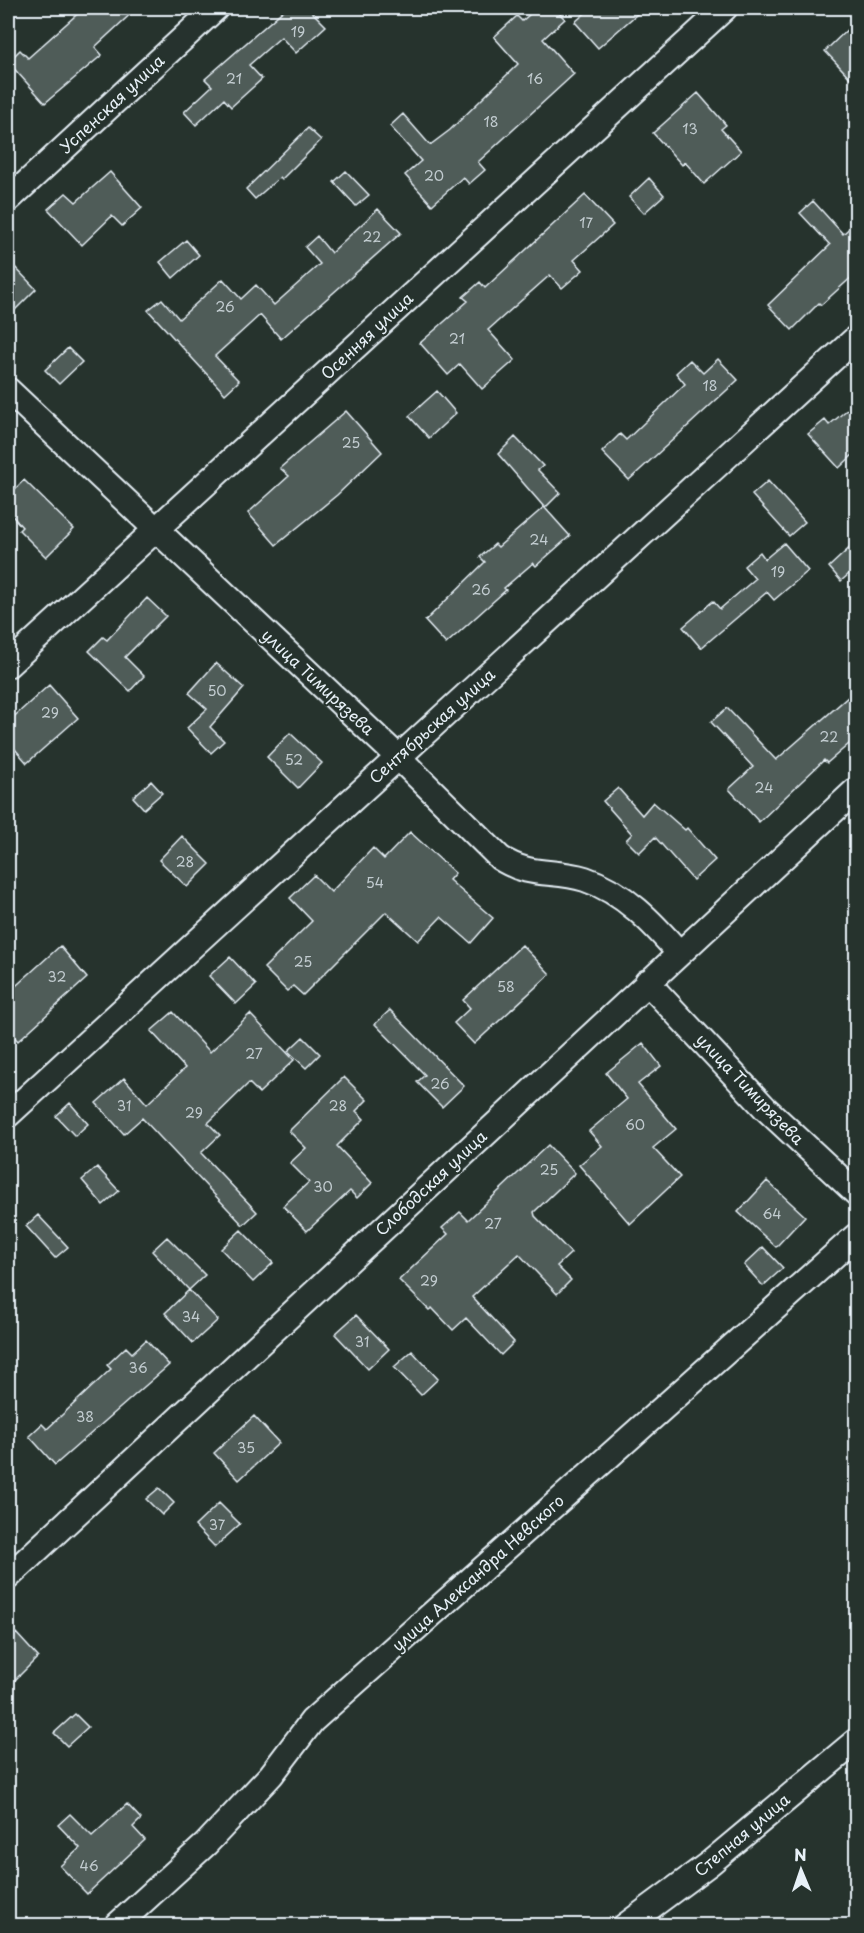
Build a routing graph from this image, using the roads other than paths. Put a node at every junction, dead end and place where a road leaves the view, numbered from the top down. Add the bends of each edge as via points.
1 (216, 8) edge
2 (725, 8) edge
3 (8, 200) edge
4 (856, 338) edge
5 (8, 390) edge
6 (156, 530) junction
7 (8, 665) edge
8 (398, 757) junction
9 (856, 790) edge
10 (679, 953) junction
11 (647, 982) junction
12 (8, 1115) edge
13 (856, 1193) edge
14 (856, 1236) edge
15 (8, 1577) edge
16 (856, 1741) edge
17 (116, 1926) edge
18 (625, 1926) edge

1 - 3 street, Успенская улица
2 - 6 street, Осенняя улица
4 - 8 street, Сентябрьская улица
5 - 6 street, улица Тимирязева
6 - 7 street, Осенняя улица
6 - 8 street, улица Тимирязева
8 - 10 street, улица Тимирязева via 500,858 518,869 585,879 619,897 648,918
8 - 12 street, Сентябрьская улица
9 - 10 street, Слободская улица
10 - 11 street, Слободская улица
11 - 13 street, улица Тимирязева via 766,1109
11 - 15 street, Слободская улица
14 - 17 street, улица Александра Невского via 312,1721 271,1775 206,1844
16 - 18 street, Степная улица via 711,1863

